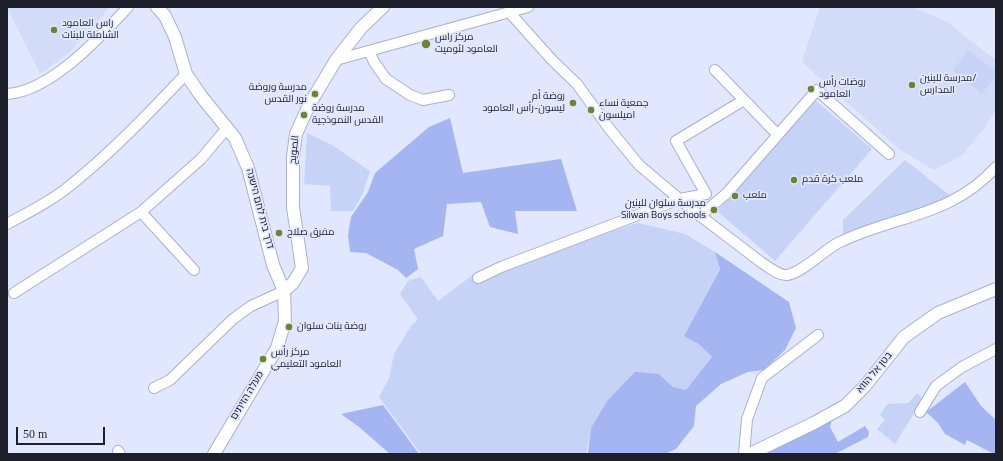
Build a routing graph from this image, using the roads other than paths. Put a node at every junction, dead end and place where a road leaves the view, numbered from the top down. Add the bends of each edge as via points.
1 (128, 7) edge
2 (157, 7) edge
3 (383, 7) edge
4 (528, 7) edge
5 (510, 13) junction
6 (369, 51) junction
7 (336, 60) junction
8 (715, 70) dead end
9 (186, 74) junction
10 (7, 94) edge
11 (449, 95) dead end
12 (744, 100) junction
13 (226, 128) junction
14 (778, 135) junction
15 (889, 154) dead end
16 (996, 167) edge
17 (680, 199) junction
18 (141, 212) junction
19 (700, 216) junction
20 (7, 224) edge
21 (194, 270) dead end
22 (478, 278) dead end
23 (996, 289) edge
24 (284, 291) junction
25 (14, 293) dead end
26 (818, 335) dead end
27 (996, 349) edge
28 (154, 388) dead end
29 (920, 412) dead end
30 (214, 454) edge
31 (744, 454) edge
32 (750, 454) edge

1 - 10 street via 84,51 49,79 30,89
2 - 9 street, דרך בית לחם הישנה via 165,16
3 - 7 street, الصويح via 361,28
4 - 5 street
5 - 6 street
5 - 17 street via 577,84 639,165
6 - 7 street
6 - 11 street via 386,79 410,95 423,100
7 - 24 street, الصويح via 309,105 296,134 293,157 293,208 302,268 293,283
8 - 12 street
9 - 13 street, דרך בית לחם הישנה
9 - 20 street via 110,152 71,186
12 - 14 street
12 - 17 street via 676,141 706,194
13 - 18 street via 201,159
13 - 24 street, דרך בית לחם הישנה via 235,138 248,168 273,265
14 - 15 street via 817,90
14 - 19 street via 727,193
16 - 19 street via 969,192 946,205 840,243 795,273 784,275 762,263
17 - 19 street
17 - 22 street
18 - 21 street
18 - 25 street
23 - 32 street, בטן אל הווא via 938,313 904,338 845,406 814,424
24 - 28 street via 245,310 170,380
24 - 30 street, מעלה הזיתים via 285,321 277,348
26 - 31 street via 762,378 747,419
27 - 29 street via 962,367 936,386

